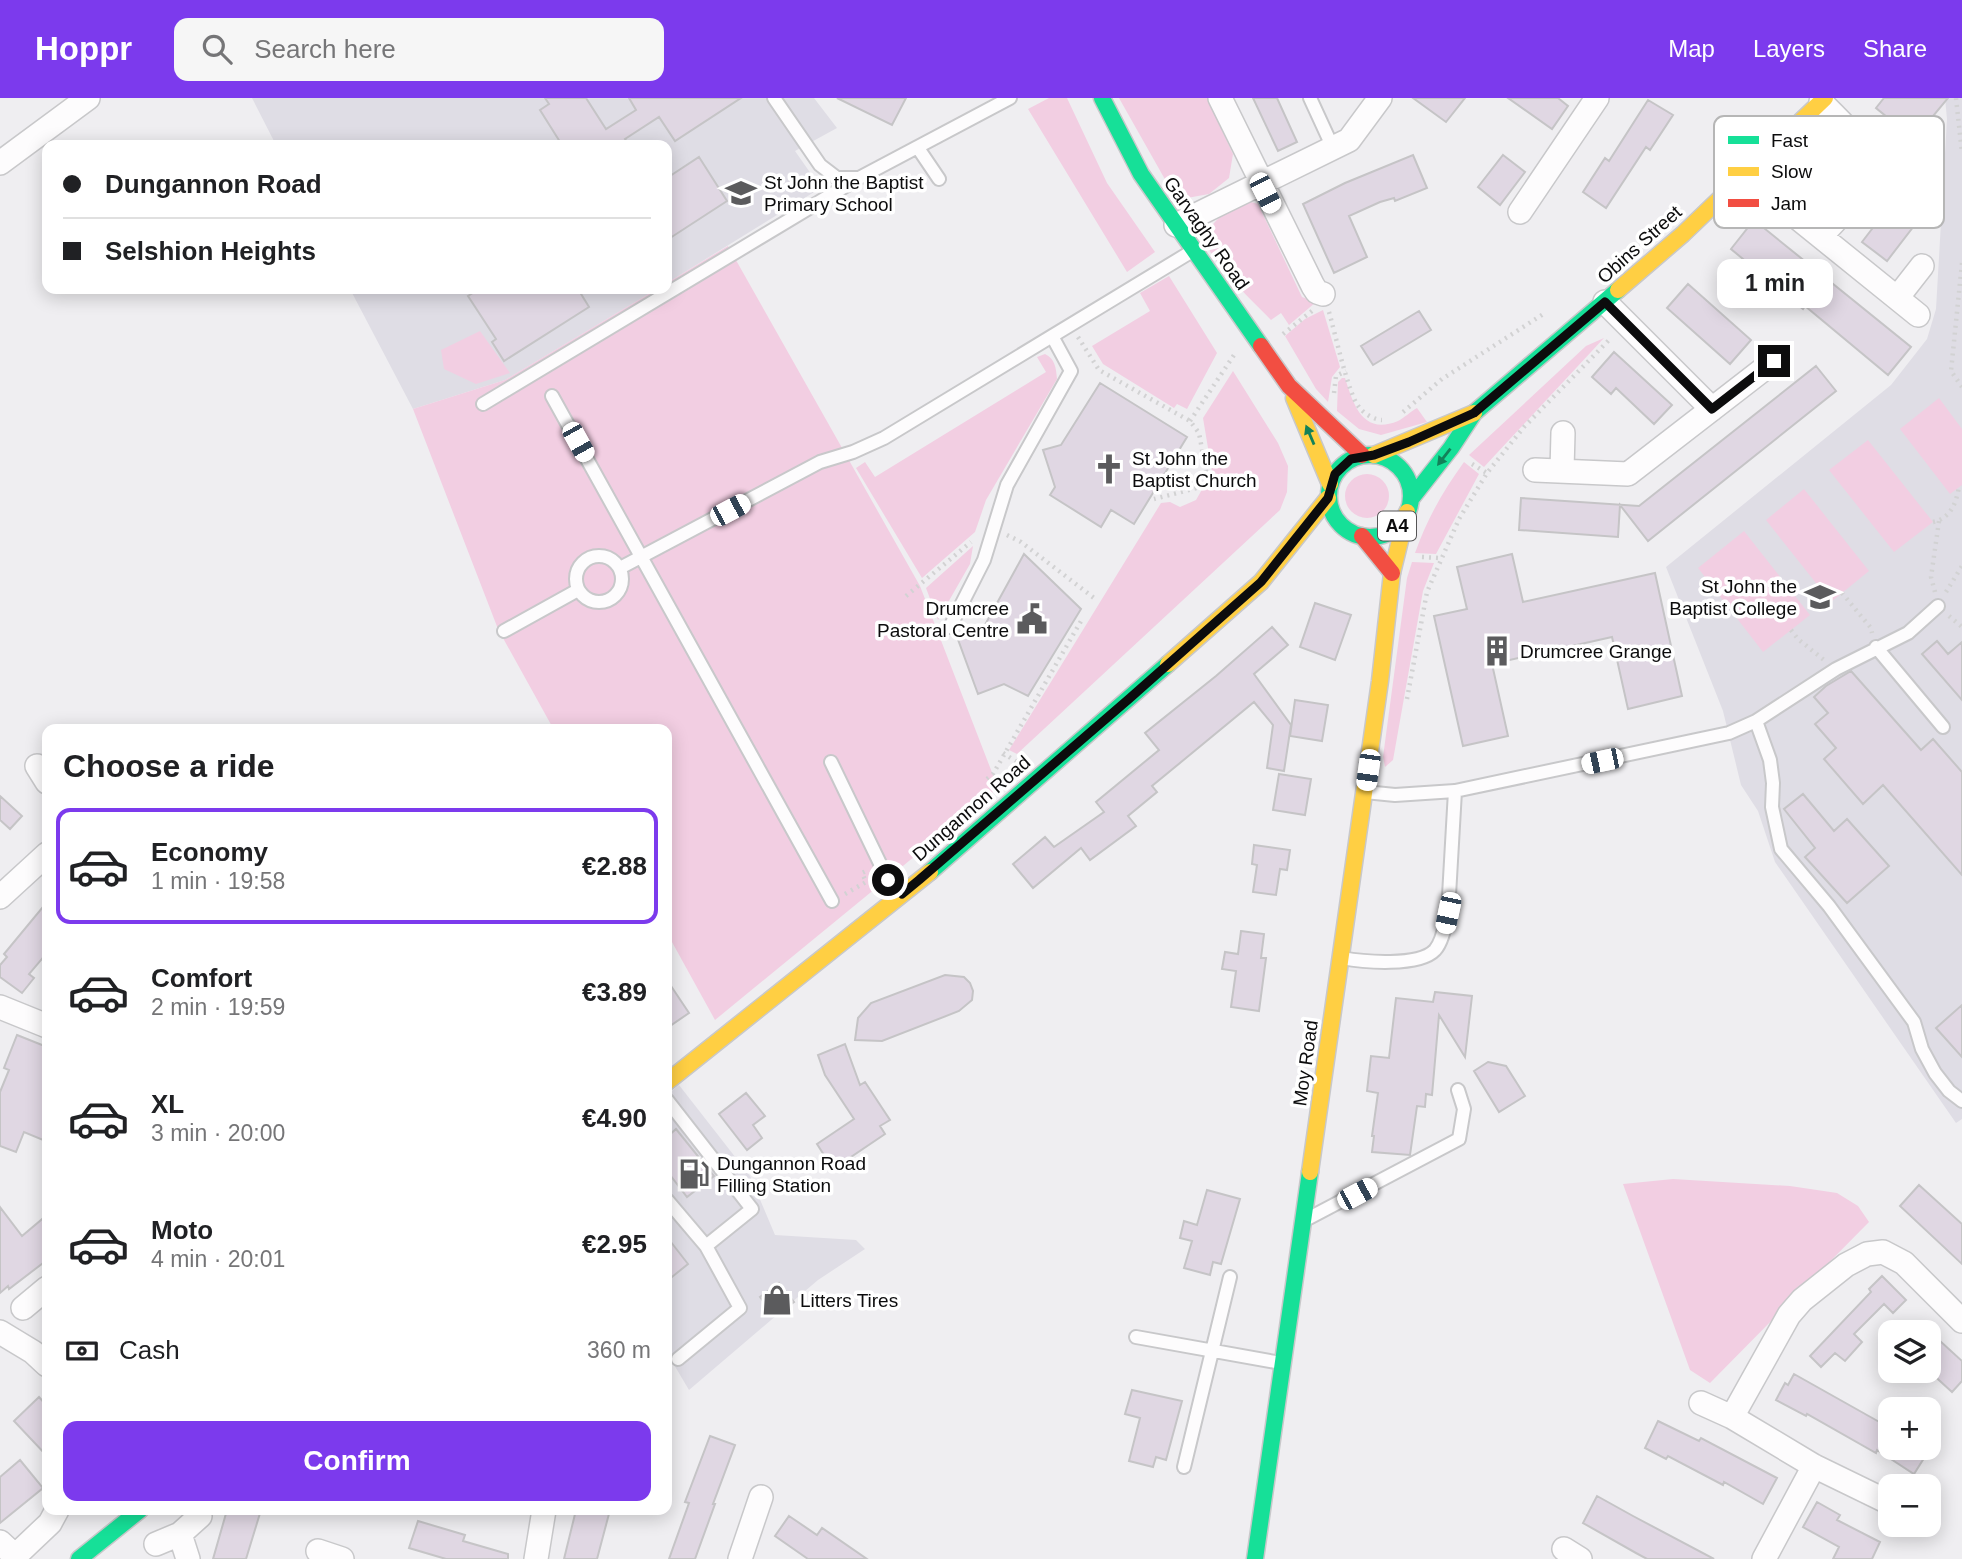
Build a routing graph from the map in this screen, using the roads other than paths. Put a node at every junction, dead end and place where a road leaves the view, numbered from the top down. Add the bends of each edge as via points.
1 (88, 98) edge
2 (774, 98) edge
3 (1010, 98) edge
4 (1102, 98) edge
5 (1220, 98) edge
6 (1310, 98) edge
7 (1380, 98) edge
8 (1597, 98) edge
9 (1823, 100) edge
10 (1806, 116) edge
11 (1836, 116) edge
12 (918, 148) junction
13 (1333, 148) junction
14 (0, 163) edge
15 (859, 178) junction
16 (939, 179) dead end
17 (1260, 184) junction
18 (1714, 204) edge
19 (1520, 212) dead end
20 (1176, 225) junction
21 (1811, 228) edge
22 (1828, 228) edge
23 (1821, 236) junction
24 (1194, 250) junction
25 (1922, 266) dead end
26 (672, 290) edge
27 (665, 294) edge
28 (1325, 298) road end
29 (1897, 298) junction
30 (1605, 302) junction
31 (1918, 315) dead end
32 (1052, 336) junction
33 (1774, 361) dead end
34 (1289, 386) junction
35 (552, 396) dead end
36 (482, 404) dead end
37 (1712, 409) junction
38 (1474, 413) junction
39 (1563, 433) dead end
40 (1368, 455) junction
41 (1535, 470) dead end
42 (1562, 470) junction
43 (1329, 491) junction
44 (1409, 506) junction
45 (1350, 535) junction
46 (641, 557) junction
47 (1301, 559) dead end
48 (620, 568) junction
49 (1392, 573) junction
50 (1261, 582) junction
51 (578, 590) junction
52 (1938, 606) road end
53 (950, 627) dead end
54 (504, 631) dead end
55 (1876, 647) junction
56 (1756, 721) junction
57 (1943, 727) dead end
58 (831, 762) dead end
59 (1455, 790) junction
60 (1364, 792) junction
61 (42, 858) edge
62 (902, 894) junction
63 (0, 897) edge
64 (832, 901) road end
65 (1341, 958) junction
66 (3, 1016) edge
67 (42, 1025) edge
68 (672, 1078) edge
69 (1458, 1090) dead end
70 (1962, 1101) edge
71 (672, 1106) edge
72 (672, 1206) edge
73 (1302, 1222) junction
74 (706, 1246) junction
75 (1230, 1277) dead end
76 (42, 1296) edge
77 (23, 1308) dead end
78 (1962, 1321) edge
79 (0, 1332) edge
80 (1136, 1337) dead end
81 (1211, 1349) junction
82 (678, 1359) dead end
83 (42, 1360) edge
84 (1282, 1363) junction
85 (1700, 1403) dead end
86 (1732, 1417) junction
87 (1814, 1466) junction
88 (1184, 1467) dead end
89 (761, 1497) dead end
90 (1878, 1497) edge
91 (54, 1515) edge
92 (134, 1515) edge
93 (543, 1515) edge
94 (200, 1516) dead end
95 (180, 1534) junction
96 (156, 1545) dead end
97 (318, 1551) dead end
98 (9, 1552) edge
99 (79, 1559) edge
100 (188, 1559) edge
101 (342, 1559) edge
102 (536, 1559) edge
103 (740, 1559) edge
104 (1255, 1559) edge
105 (1764, 1559) edge

1 - 14 street
2 - 15 lane via 820,165 837,178
3 - 12 lane
4 - 20 main road, Garvaghy Road via 1141,174
5 - 17 street
6 - 13 lane
7 - 13 street via 1349,141
8 - 19 street
9 - 10 main road, Obins Street / A4
9 - 11 street
12 - 15 lane
12 - 16 lane
13 - 17 street
15 - 26 lane
17 - 20 street
17 - 28 street via 1313,286
18 - 30 main road, Obins Street / A4
20 - 24 main road, Garvaghy Road
21 - 23 street
22 - 23 street
23 - 29 street
24 - 32 lane
24 - 34 main road, Garvaghy Road
25 - 29 street
27 - 36 lane
29 - 31 street
30 - 37 street
30 - 38 main road, Obins Street / A4
32 - 46 lane via 884,438 820,462
32 - 53 lane via 1071,371 1007,485 984,560
33 - 37 street
34 - 40 main road, Garvaghy Road
43 -> 34 main road, Garvaghy Road
35 - 46 lane
37 - 42 street via 1628,474
38 - 40 main road, Obins Street / A4
38 -> 44 main road, Obins Street / A4
39 - 42 street
40 - 43 main road, A4 via 1342,465
40 - 44 main road, A4 via 1396,464 1404,473
41 - 42 street
43 - 45 main road, A4 via 1332,512
43 - 50 main road, Dungannon Road / A4
44 - 45 main road, A4 via 1400,524 1389,532
44 - 49 main road, Moy Road
45 - 49 main road
46 - 48 lane
46 - 64 lane
47 - 50 main road, Dungannon Road / A4
48 - 51 lane via 608,557 585,560 576,574
48 - 51 lane via 620,590 610,600 589,600
49 - 60 main road, Moy Road
50 - 62 main road, Dungannon Road / A4
51 - 54 lane
52 - 55 lane via 1908,633
55 - 56 lane
55 - 57 lane
56 - 59 lane via 1729,733
56 - 70 lane via 1770,760 1772,807 1781,849 1829,906 1914,1023 1935,1073
58 - 62 lane via 888,880
59 - 60 lane via 1395,795
59 - 65 lane via 1448,913 1435,950 1418,959 1364,962
60 - 65 main road, Moy Road
61 - 63 street
62 - 68 main road, Dungannon Road / A4
65 - 73 main road, Moy Road
66 - 67 street
69 - 73 lane via 1464,1109 1459,1139
71 - 74 lane via 752,1209
72 - 74 lane
73 - 84 main road, Moy Road
74 - 82 lane via 740,1308
75 - 81 lane
76 - 77 street
78 - 86 street via 1904,1263 1883,1252 1867,1254 1846,1265 1789,1315
79 - 83 street
80 - 81 lane
81 - 84 lane
81 - 88 lane
84 - 104 main road, Moy Road
85 - 86 street
86 - 87 street
87 - 90 street
87 - 105 street
89 - 103 street
91 - 98 street
92 - 99 main road
93 - 102 street
94 - 95 street
95 - 96 street
95 - 100 street
97 - 101 street

